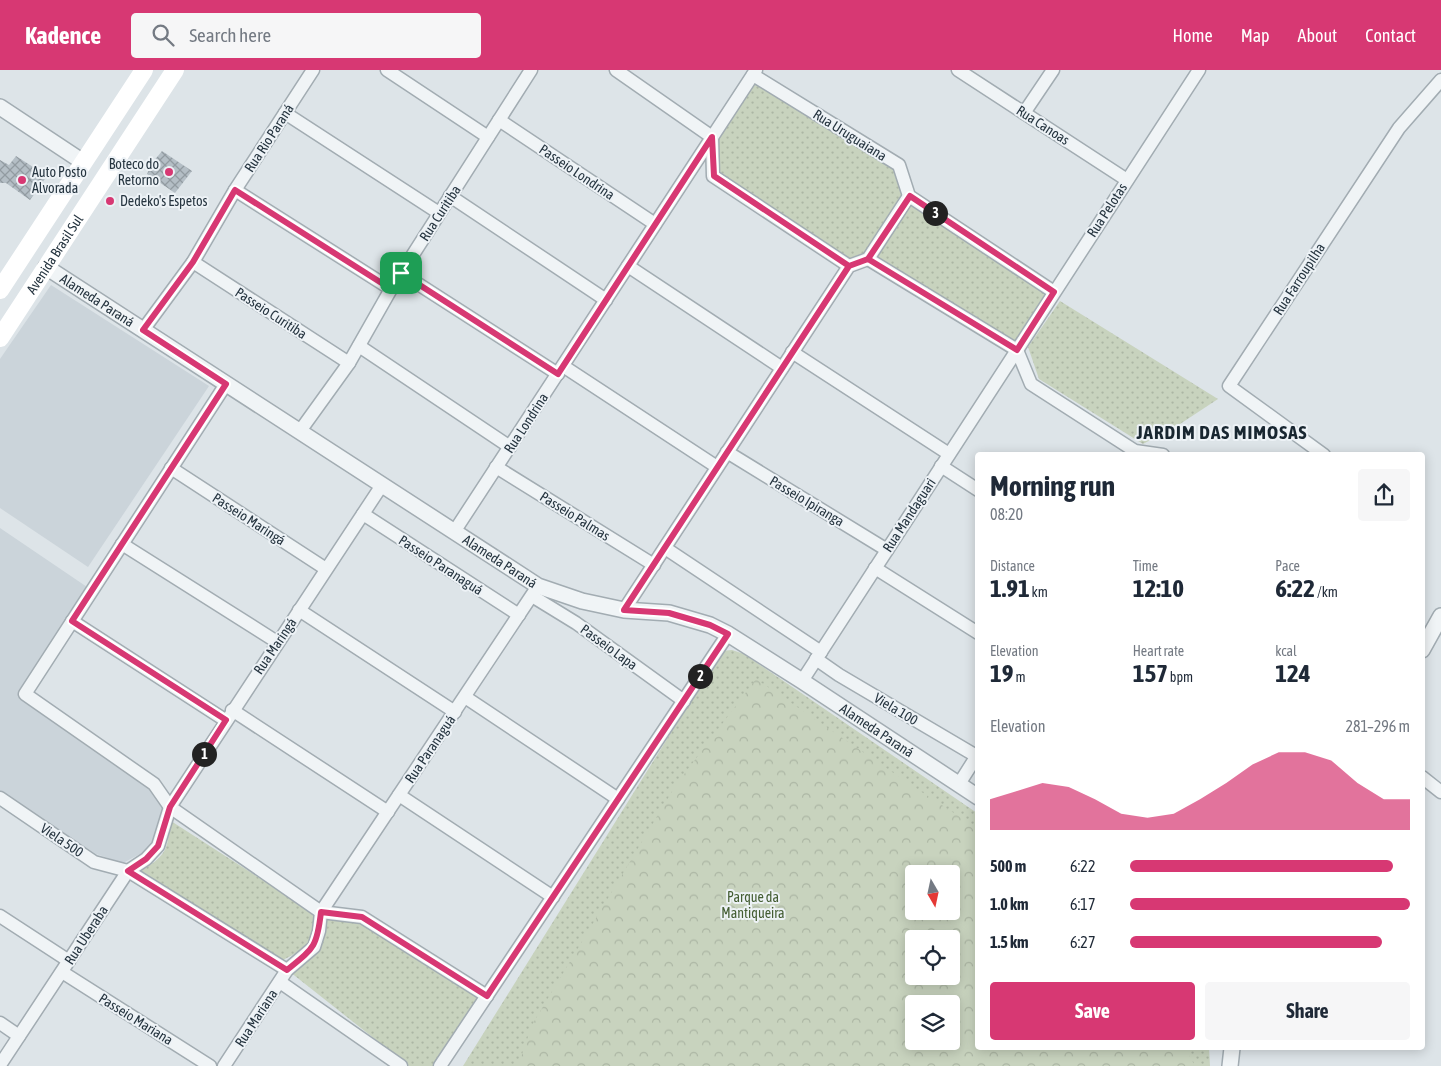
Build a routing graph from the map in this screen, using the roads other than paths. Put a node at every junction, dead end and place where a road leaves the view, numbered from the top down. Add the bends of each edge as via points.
1 (144, 70) edge
2 (175, 70) edge
3 (313, 70) edge
4 (387, 70) edge
5 (531, 70) edge
6 (616, 70) edge
7 (958, 70) edge
8 (1053, 70) edge
9 (1198, 70) edge
10 (754, 73) edge
11 (1441, 80) edge
12 (0, 107) edge
13 (285, 113) junction
14 (1024, 113) junction
15 (499, 120) junction
16 (488, 137) junction
17 (712, 137) junction
18 (94, 146) junction
19 (83, 162) junction
20 (114, 164) junction
21 (1126, 180) junction
22 (235, 190) junction
23 (450, 196) junction
24 (910, 196) junction
25 (439, 213) junction
26 (655, 224) junction
27 (868, 259) junction
28 (193, 262) junction
29 (628, 266) junction
30 (849, 266) junction
31 (46, 267) junction
32 (401, 273) junction
33 (391, 289) junction
34 (0, 290) edge
35 (1054, 292) junction
36 (606, 300) junction
37 (143, 330) junction
38 (0, 338) edge
39 (359, 346) junction
40 (1017, 350) junction
41 (792, 352) junction
42 (349, 364) junction
43 (782, 368) junction
44 (560, 370) junction
45 (226, 384) junction
46 (300, 431) junction
47 (510, 447) junction
48 (727, 452) junction
49 (1142, 452) edge
50 (1320, 452) edge
51 (949, 454) junction
52 (941, 466) junction
53 (496, 467) junction
54 (717, 467) junction
55 (171, 468) junction
56 (382, 485) junction
57 (975, 488) edge
58 (363, 514) junction
59 (454, 532) junction
60 (122, 544) junction
61 (664, 548) junction
62 (887, 550) junction
63 (654, 565) junction
64 (875, 568) junction
65 (326, 569) junction
66 (535, 591) junction
67 (299, 610) junction
68 (624, 610) junction
69 (519, 615) junction
70 (1441, 616) edge
71 (72, 621) junction
72 (975, 632) edge
73 (728, 634) junction
74 (277, 642) junction
75 (1425, 645) edge
76 (818, 656) junction
77 (802, 680) junction
78 (464, 698) junction
79 (684, 701) junction
80 (455, 712) junction
81 (229, 715) junction
82 (975, 755) edge
83 (975, 759) edge
84 (1425, 779) edge
85 (959, 784) junction
86 (1441, 792) edge
87 (399, 795) junction
88 (975, 795) edge
89 (0, 798) edge
90 (618, 799) junction
91 (170, 807) junction
92 (388, 812) junction
93 (128, 871) junction
94 (553, 897) junction
95 (321, 912) junction
96 (0, 916) edge
97 (65, 966) junction
98 (287, 970) junction
99 (280, 982) junction
100 (487, 996) junction
101 (0, 1024) edge
102 (19, 1036) junction
103 (1232, 1050) edge
104 (0, 1065) edge
105 (210, 1066) edge
106 (224, 1066) edge
107 (401, 1066) edge
108 (440, 1066) edge
109 (1230, 1066) edge

1 - 18 main road, Avenida Brasil Sul
2 - 20 main road, Avenida Brasil Sul
3 - 13 street, Rua Rio Paraná
4 - 16 street
5 - 15 street, Rua Curitiba
6 - 17 street
7 - 14 street, Rua Canoas
8 - 14 street
9 - 21 street, Rua Pelotas
10 - 17 street, Rua Londrina
10 - 24 street, Rua Uruguaiana via 899,165
11 - 50 street, Rua Farroupilha via 1399,128 1229,386
12 - 19 street
13 - 22 street, Rua Rio Paraná
13 - 25 street
14 - 21 street, Rua Canoas
15 - 16 street, Rua Curitiba
15 - 26 street, Passeio Londrina
16 - 23 street, Rua Curitiba
17 - 26 street, Rua Londrina
17 - 30 street via 714,176
18 - 19 main road, Avenida Brasil Sul
18 - 20 main road via 106,146 112,153
19 - 34 main road, Avenida Brasil Sul
20 - 31 main road, Avenida Brasil Sul
21 - 35 street, Rua Pelotas
22 - 28 street, Rua Rio Paraná
22 - 33 street
23 - 25 street, Rua Curitiba
23 - 36 street
24 - 27 street
24 - 35 street
25 - 32 street, Rua Curitiba
26 - 29 street, Rua Londrina
27 - 30 street
27 - 40 street
28 - 37 street, Rua Rio Paraná
28 - 42 street, Passeio Curitiba
29 - 36 street, Rua Londrina
29 - 43 street
30 - 41 street
31 - 37 street, Alameda Paraná
31 - 38 main road, Avenida Brasil Sul
32 - 33 street, Rua Curitiba
32 - 44 street
33 - 39 street, Rua Curitiba
35 - 40 street, Rua Pelotas
36 - 44 street, Rua Londrina
37 - 45 street, Alameda Paraná
39 - 42 street, Rua Curitiba
39 - 47 street
40 - 49 street via 1031,384 1135,451
40 - 51 street, Rua Mandaguari
41 - 43 street
41 - 51 street
42 - 46 street, Rua Curitiba
43 - 48 street
44 - 47 street, Rua Londrina
44 - 54 street
45 - 46 street, Alameda Paraná
45 - 55 street
46 - 56 street, Alameda Paraná
47 - 53 street, Rua Londrina
48 - 54 street
48 - 62 street, Passeio Ipiranga
51 - 52 street, Rua Mandaguari
52 - 57 street
52 - 62 street, Rua Mandaguari
53 - 59 street, Rua Londrina
53 - 63 street, Passeio Palmas
54 - 61 street
55 - 60 street
55 - 65 street, Passeio Maringá
56 - 58 street, Rua Maringá
56 - 59 street, Alameda Paraná
58 - 65 street, Rua Maringá
58 - 69 street, Passeio Paranaguá
59 - 66 street, Alameda Paraná
60 - 71 street
60 - 74 street
61 - 63 street
61 - 76 street
62 - 64 street, Rua Mandaguari
63 - 68 street
64 - 72 street
64 - 76 street, Rua Mandaguari
65 - 67 street, Rua Maringá
66 - 68 street, Alameda Paraná
66 - 69 street, Rua Paranaguá
66 - 79 street, Passeio Lapa
67 - 74 street, Rua Maringá
67 - 80 street
68 - 73 street, Alameda Paraná via 669,613
69 - 78 street, Rua Paranaguá
70 - 75 street
71 - 81 street
71 - 91 street via 25,694 154,784
73 - 77 street, Alameda Paraná
73 - 79 street
74 - 81 street, Rua Maringá
76 - 77 street, Rua Mandaguari
76 - 82 street, Viela 100 via 839,675
77 - 85 street, Alameda Paraná
78 - 80 street, Rua Paranaguá
78 - 90 street
79 - 90 street
80 - 87 street, Rua Paranaguá
81 - 91 street, Rua Maringá
81 - 92 street
83 - 85 street
84 - 86 street
85 - 88 street, Alameda Paraná
87 - 92 street, Rua Paranaguá
87 - 94 street
89 - 93 street, Viela 500 via 94,862
90 - 94 street
91 - 93 street, Rua Uberaba via 158,846
91 - 95 street
92 - 95 street, Rua Paranaguá
93 - 97 street, Rua Uberaba
93 - 98 street, Viela 500
94 - 100 street
95 - 98 street, Rua Mariana via 314,947
95 - 100 street via 362,917
96 - 97 street, Passeio Mariana
97 - 102 street, Rua Uberaba
97 - 105 street, Passeio Mariana
98 - 99 street, Rua Mariana
99 - 106 street, Rua Mariana
99 - 107 street
100 - 108 street
101 - 102 street
102 - 104 street, Rua Uberaba
103 - 109 street

